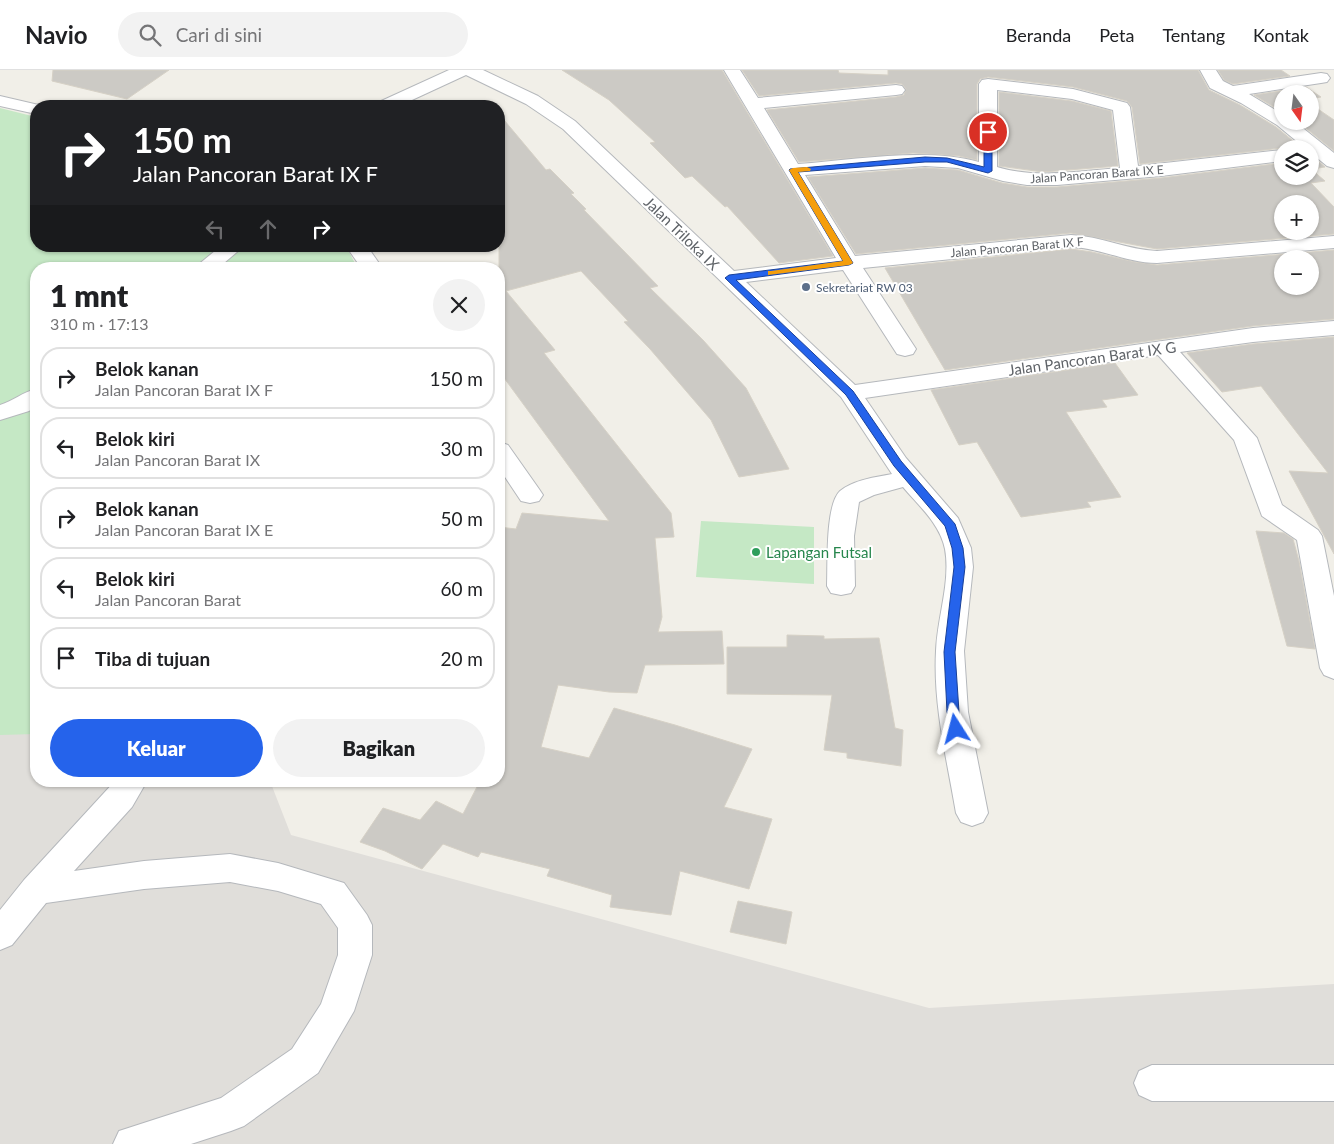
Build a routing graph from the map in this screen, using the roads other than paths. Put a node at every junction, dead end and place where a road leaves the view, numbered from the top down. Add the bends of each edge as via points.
1 (463, 70) edge
2 (469, 70) edge
3 (732, 70) edge
4 (1208, 70) edge
5 (1321, 78) dead end
6 (896, 90) dead end
7 (1231, 91) junction
8 (398, 100) edge
9 (0, 101) edge
10 (752, 104) junction
11 (30, 108) edge
12 (1274, 116) edge
13 (1293, 130) edge
14 (1321, 155) edge
15 (1274, 156) edge
16 (793, 170) junction
17 (988, 171) junction
18 (1130, 173) junction
19 (1334, 242) edge
20 (226, 252) edge
21 (212, 262) edge
22 (849, 263) junction
23 (729, 278) junction
24 (1334, 328) edge
25 (1164, 348) junction
26 (905, 349) dead end
27 (850, 393) junction
28 (30, 400) edge
29 (0, 413) edge
30 (505, 459) edge
31 (909, 478) junction
32 (530, 495) dead end
33 (840, 586) dead end
34 (1334, 668) edge
35 (128, 787) edge
36 (972, 813) dead end
37 (36, 890) junction
38 (0, 935) edge
39 (1152, 1083) dead end
40 (1334, 1083) edge
41 (132, 1144) edge

1 - 8 street
2 - 23 street, Jalan Triloka IX via 532,100 568,125
3 - 10 street
4 - 7 street via 1216,84
5 - 7 street
6 - 10 street
7 - 12 street
9 - 11 street
10 - 16 street
13 - 14 street
15 - 18 street, Jalan Pancoran Barat IX E
16 - 17 street, Jalan Pancoran Barat IX E via 947,160
16 - 22 street
17 - 18 street, Jalan Pancoran Barat IX E via 1027,179
17 - 18 street via 988,84 1073,94 1121,107
19 - 22 street, Jalan Pancoran Barat IX F via 1140,257 1100,243 1071,241
20 - 21 street
22 - 23 street, Jalan Pancoran Barat IX F
22 - 26 street
23 - 27 street, Jalan Triloka IX
24 - 25 street, Jalan Pancoran Barat IX G via 1253,335
25 - 27 street, Jalan Pancoran Barat IX G
25 - 34 street via 1246,438 1271,510 1309,536
27 - 31 street, Jalan Triloka IX
28 - 29 street
30 - 32 street
31 - 33 street via 848,497 841,536
31 - 36 street, Jalan Triloka IX via 950,524 958,548 960,567 950,652 952,704
35 - 37 street
37 - 38 street
37 - 41 street via 144,874 230,868 278,877 332,893 355,925 355,955 336,1011 305,1061 231,1113
39 - 40 street

